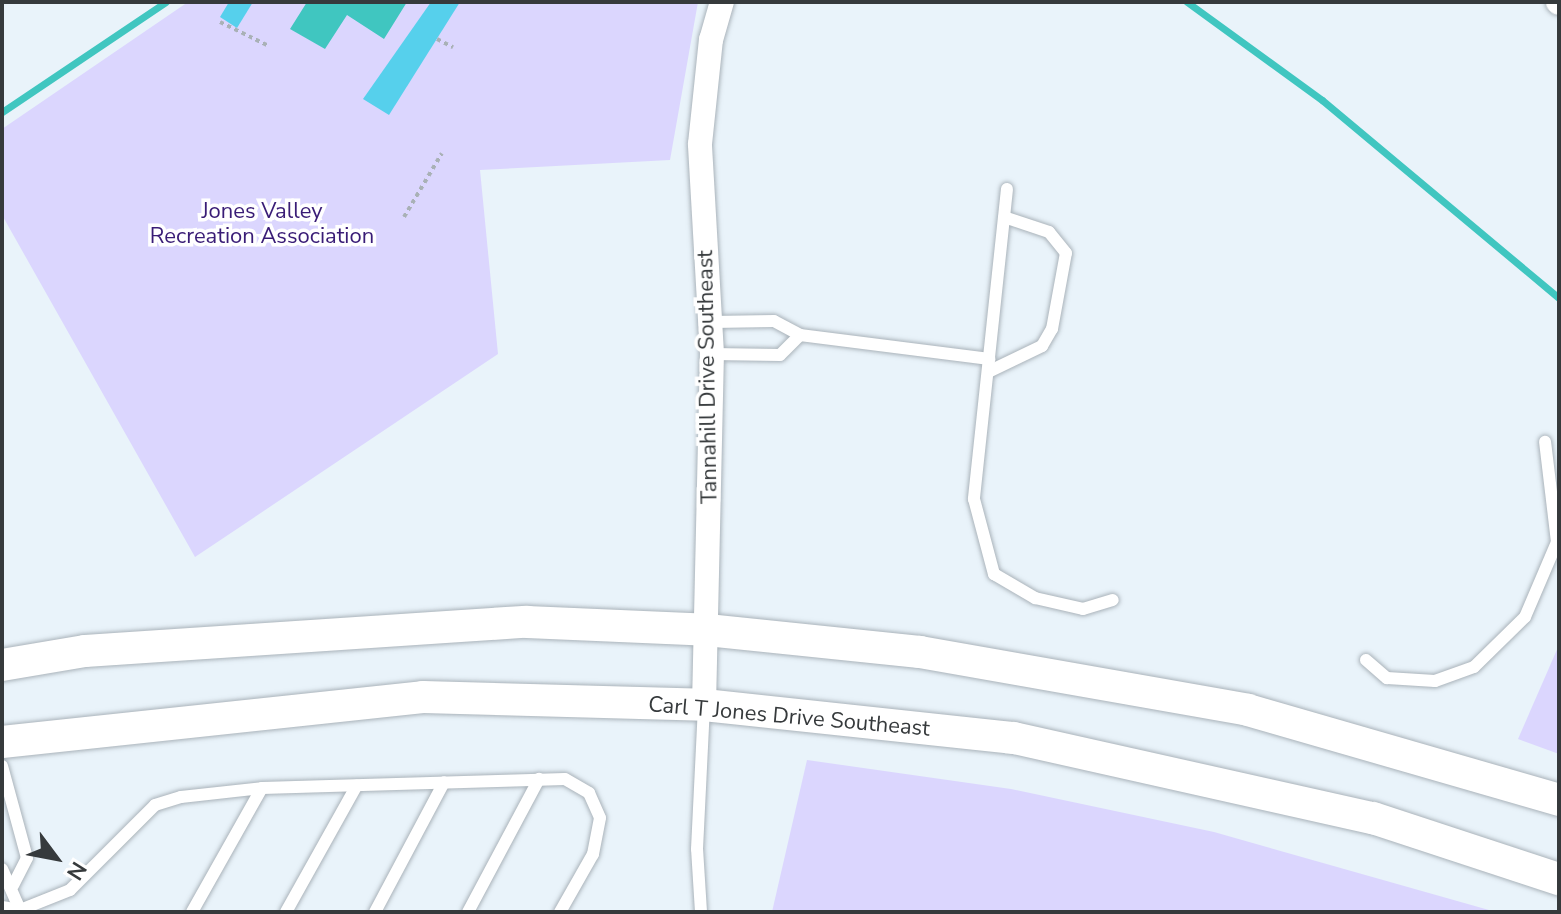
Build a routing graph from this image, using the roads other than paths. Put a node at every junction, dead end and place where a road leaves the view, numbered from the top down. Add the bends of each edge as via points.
1 (722, 2) edge
2 (1007, 189) dead end
3 (1004, 217) junction
4 (712, 322) junction
5 (800, 335) junction
6 (712, 354) junction
7 (988, 366) junction
8 (1545, 442) dead end
9 (1113, 600) dead end
10 (707, 630) junction
11 (1366, 660) dead end
12 (2, 665) edge
13 (704, 705) junction
14 (2, 742) edge
15 (2, 766) edge
16 (539, 779) junction
17 (444, 782) junction
18 (357, 785) junction
19 (262, 788) junction
20 (1559, 800) edge
21 (2, 869) edge
22 (1559, 879) edge
23 (13, 886) junction
24 (2, 907) edge
25 (21, 911) edge
26 (192, 912) edge
27 (286, 912) edge
28 (375, 912) edge
29 (468, 912) edge
30 (560, 912) edge
31 (701, 912) edge

1 - 4 street, Tannahill Drive Southeast via 711,40 700,144
2 - 3 lane
3 - 7 lane
3 - 7 lane via 1049,232 1066,253 1052,329 1042,346
4 - 5 lane via 774,321
4 - 6 street, Tannahill Drive Southeast
5 - 6 lane via 780,355
5 - 7 lane
6 - 10 street, Tannahill Drive Southeast
7 - 9 lane via 974,499 994,574 1035,598 1083,609
8 - 11 lane via 1557,542 1525,617 1474,667 1435,681 1387,678
10 - 12 main road via 527,622 85,651
10 - 13 street, Tannahill Drive Southeast
10 - 20 main road via 920,652 1248,710
13 - 14 main road, Carl T Jones Drive Southeast via 423,697
13 - 22 main road, Carl T Jones Drive Southeast via 1014,738 1373,818
13 - 31 lane via 697,849
15 - 23 lane via 27,858
16 - 17 lane
16 - 29 lane
16 - 30 lane via 565,779 589,793 600,818 593,854
17 - 18 lane
17 - 28 lane
18 - 19 lane
18 - 27 lane
19 - 25 lane via 155,805 70,890
19 - 26 lane
21 - 23 lane
23 - 25 lane
24 - 25 lane

